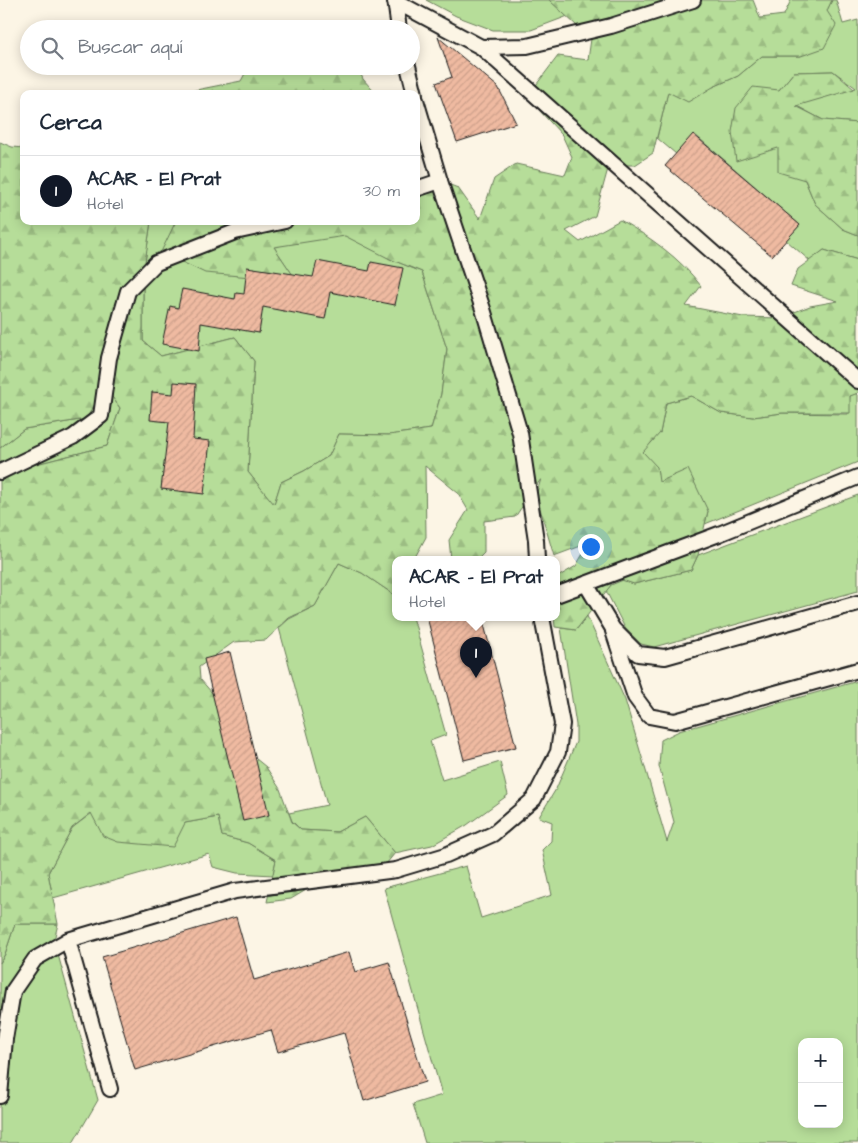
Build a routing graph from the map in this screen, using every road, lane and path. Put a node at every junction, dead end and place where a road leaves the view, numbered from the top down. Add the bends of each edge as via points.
1 (693, 0) edge
2 (395, 1) edge
3 (398, 20) edge
4 (481, 47) junction
5 (410, 75) edge
6 (414, 90) edge
7 (420, 114) edge
8 (440, 182) junction
9 (420, 188) edge
10 (267, 225) edge
11 (858, 381) edge
12 (0, 472) edge
13 (858, 477) edge
14 (537, 556) edge
15 (586, 584) junction
16 (560, 594) edge
17 (858, 603) edge
18 (543, 621) edge
19 (613, 629) junction
20 (858, 670) edge
21 (68, 940) junction
22 (110, 1089) dead end
23 (0, 1096) edge

1 - 4 lane via 611,26 527,46
2 - 3 lane
2 - 4 lane
4 - 11 lane
5 - 6 lane
7 - 8 lane
8 - 9 lane
8 - 14 lane via 520,432
10 - 12 lane via 235,232 156,263 128,291 109,358 101,416 73,437
13 - 15 lane
15 - 16 lane
15 - 19 lane
17 - 19 lane via 665,657 638,654
18 - 21 lane via 562,724 558,752 534,799 493,834 446,855 396,870 235,891
19 - 20 lane via 635,697 649,716 675,721
21 - 22 lane
21 - 23 lane via 35,959 13,991 4,1039

